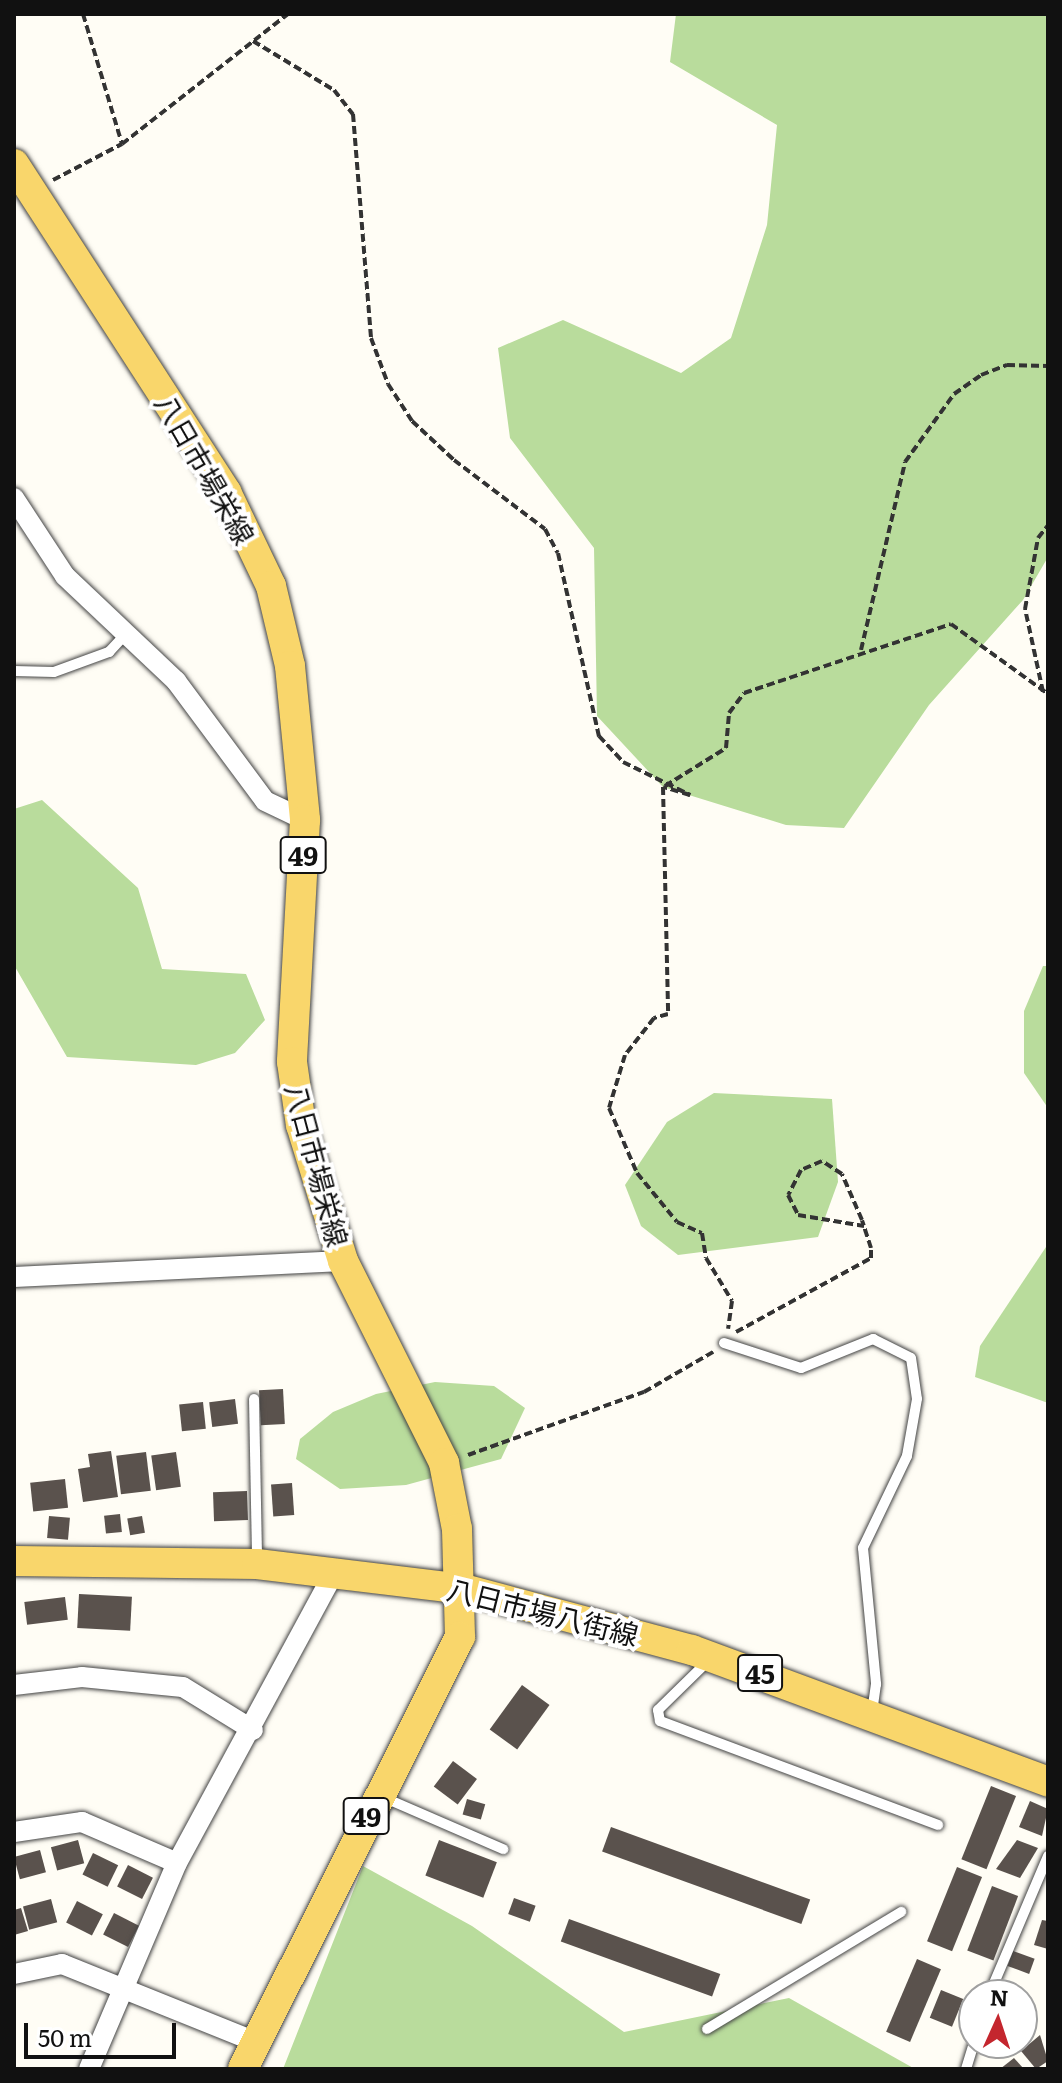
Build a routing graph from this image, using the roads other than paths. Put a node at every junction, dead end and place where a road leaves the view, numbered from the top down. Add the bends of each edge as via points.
1 (14, 164) edge
2 (14, 498) edge
3 (123, 637) junction
4 (14, 671) edge
5 (305, 820) junction
6 (343, 1261) junction
7 (14, 1277) edge
8 (724, 1343) road end
9 (254, 1399) dead end
10 (14, 1561) edge
11 (257, 1564) junction
12 (336, 1569) junction
13 (464, 1589) junction
14 (713, 1657) junction
15 (14, 1685) edge
16 (872, 1714) junction
17 (253, 1730) junction
18 (1048, 1782) edge
19 (379, 1795) junction
20 (938, 1825) dead end
21 (14, 1832) edge
22 (503, 1849) dead end
23 (1048, 1856) edge
24 (177, 1863) junction
25 (901, 1912) dead end
26 (14, 1974) edge
27 (996, 1979) edge
28 (119, 1990) junction
29 (707, 2029) dead end
30 (249, 2055) edge
31 (89, 2069) edge

1 - 5 main road, 八日市場栄線 / 49 via 226,492 271,586 290,666
2 - 3 street via 65,576
3 - 4 lane via 109,652 54,672
3 - 5 street via 176,681 265,801
5 - 6 main road, 八日市場栄線 / 49 via 292,1062 301,1125
6 - 7 street
6 - 13 main road, 八日市場栄線 / 49 via 444,1463
8 - 16 lane via 801,1368 873,1339 911,1358 917,1399 907,1456 863,1548 876,1684
9 - 11 lane
10 - 11 main road, 八日市場八街線 / 45
11 - 12 main road, 八日市場八街線 / 45
12 - 13 main road, 八日市場八街線 / 45
12 - 17 street
13 - 14 main road, 八日市場八街線 / 45
13 - 19 main road, 八日市場栄線 / 49 via 460,1637 431,1707
14 - 16 main road, 八日市場八街線 / 45
14 - 20 lane via 658,1710 660,1721
15 - 17 street via 82,1677 183,1687
16 - 18 main road, 八日市場八街線 / 45
17 - 24 street
19 - 22 lane
19 - 30 main road, 八日市場栄線 / 49
21 - 24 street via 82,1822
23 - 27 lane
24 - 28 street
25 - 29 lane
26 - 28 street via 62,1964
28 - 30 street
28 - 31 street

